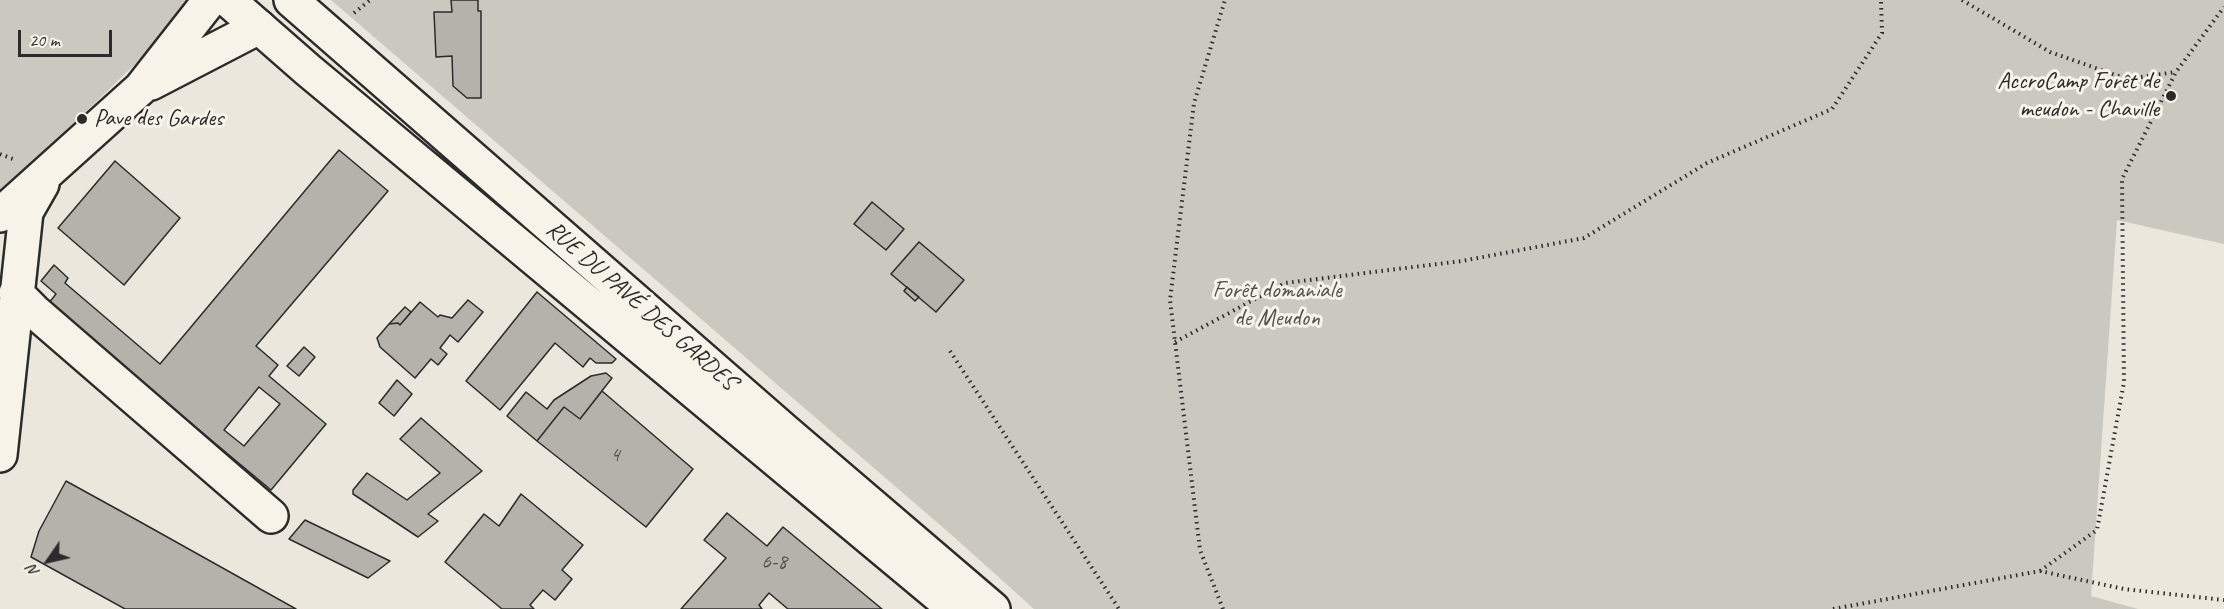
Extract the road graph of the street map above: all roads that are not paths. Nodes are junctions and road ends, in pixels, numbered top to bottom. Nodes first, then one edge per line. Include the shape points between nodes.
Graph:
1 (210, 0) edge
2 (228, 0) edge
3 (284, 0) edge
4 (291, 0) edge
5 (259, 27) junction
6 (141, 88) junction
7 (49, 172) junction
8 (0, 215) edge
9 (16, 293) junction
10 (0, 455) edge
11 (271, 516) dead end
12 (955, 609) edge
13 (993, 609) edge

1 - 6 main road
2 - 5 main road, RUE DU PAVÉ DES GARDES
3 - 5 main road
4 - 13 main road, RUE DU PAVÉ DES GARDES
5 - 6 main road
5 - 12 main road, RUE DU PAVÉ DES GARDES
6 - 7 main road
7 - 8 main road
7 - 9 main road via 26,212
9 - 10 main road
9 - 11 main road

